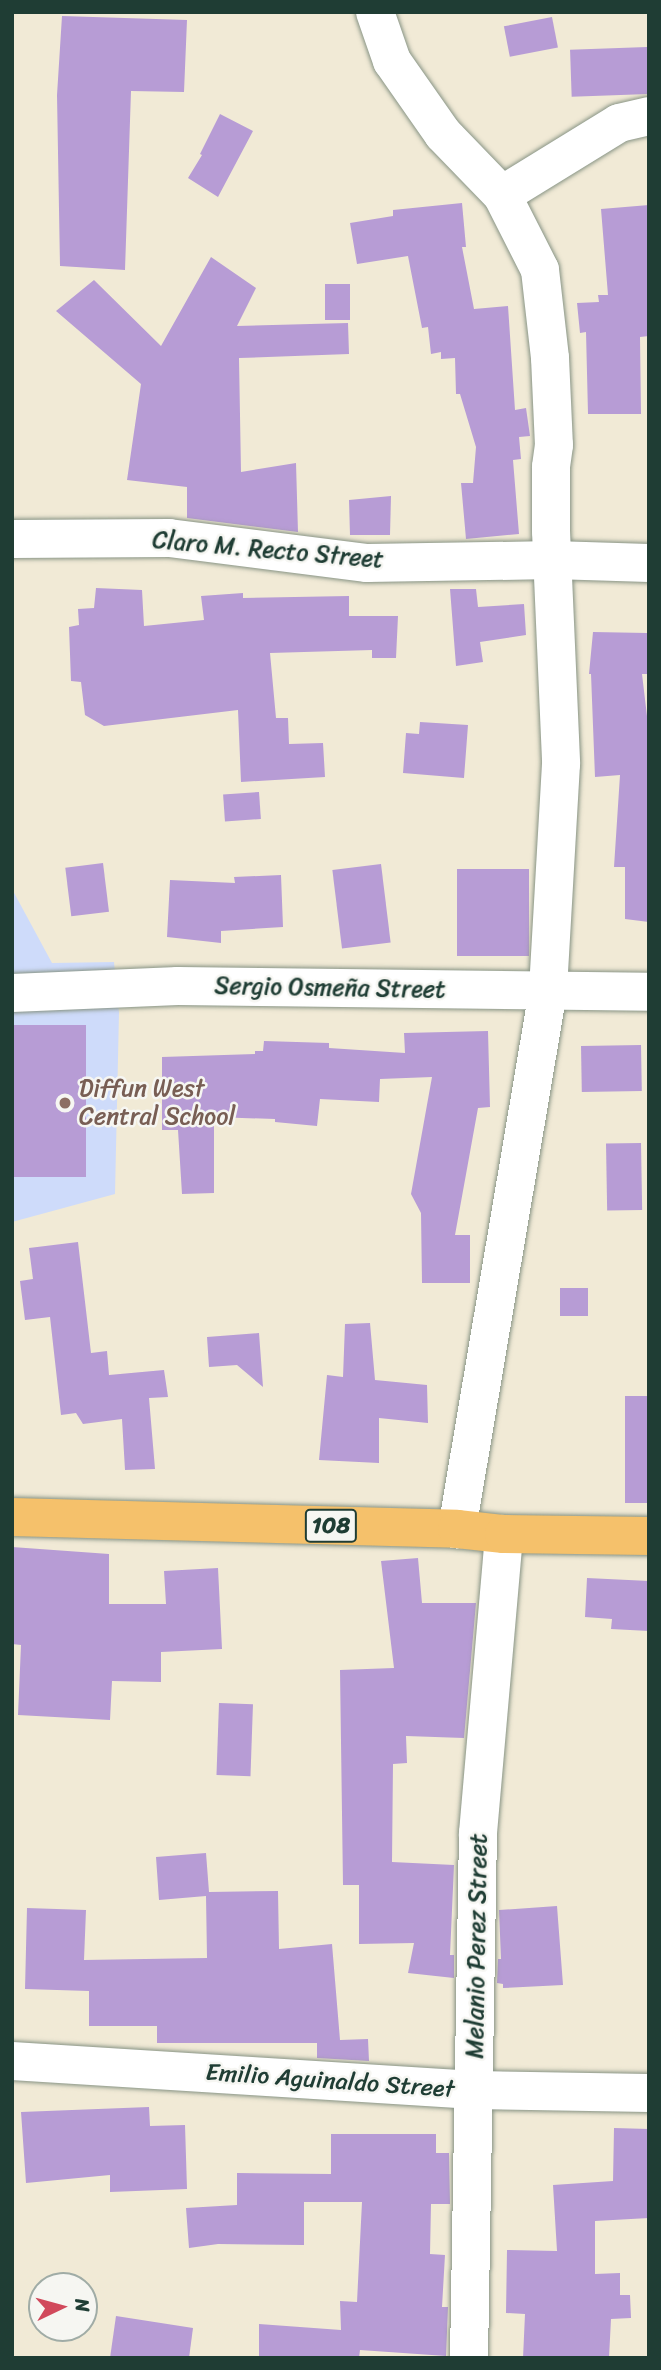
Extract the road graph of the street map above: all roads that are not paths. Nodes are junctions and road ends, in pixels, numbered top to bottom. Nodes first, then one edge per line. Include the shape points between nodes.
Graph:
1 (375, 12) edge
2 (649, 116) edge
3 (502, 195) junction
4 (12, 539) edge
5 (554, 560) junction
6 (649, 563) edge
7 (548, 991) junction
8 (649, 992) edge
9 (19, 993) edge
10 (12, 1517) edge
11 (457, 1530) junction
12 (504, 1534) junction
13 (649, 1536) edge
14 (12, 2061) edge
15 (474, 2090) junction
16 (649, 2093) edge
17 (469, 2358) edge

1 - 3 street via 392,61 443,134
2 - 3 street via 619,124
3 - 5 street via 540,270 550,358
4 - 5 street, Claro M. Recto Street via 169,538 368,563
5 - 6 street, Claro M. Recto Street
5 - 7 street via 561,764
7 - 8 street, Sergio Osmeña Street
7 - 9 street, Sergio Osmeña Street via 178,986
7 - 11 street
10 - 11 main road, 108
11 - 12 main road, 108
12 - 13 main road, 108
12 - 15 street, Melanio Perez Street via 478,1833
14 - 15 street, Emilio Aguinaldo Street
15 - 16 street, Emilio Aguinaldo Street
15 - 17 street, Melanio Perez Street

